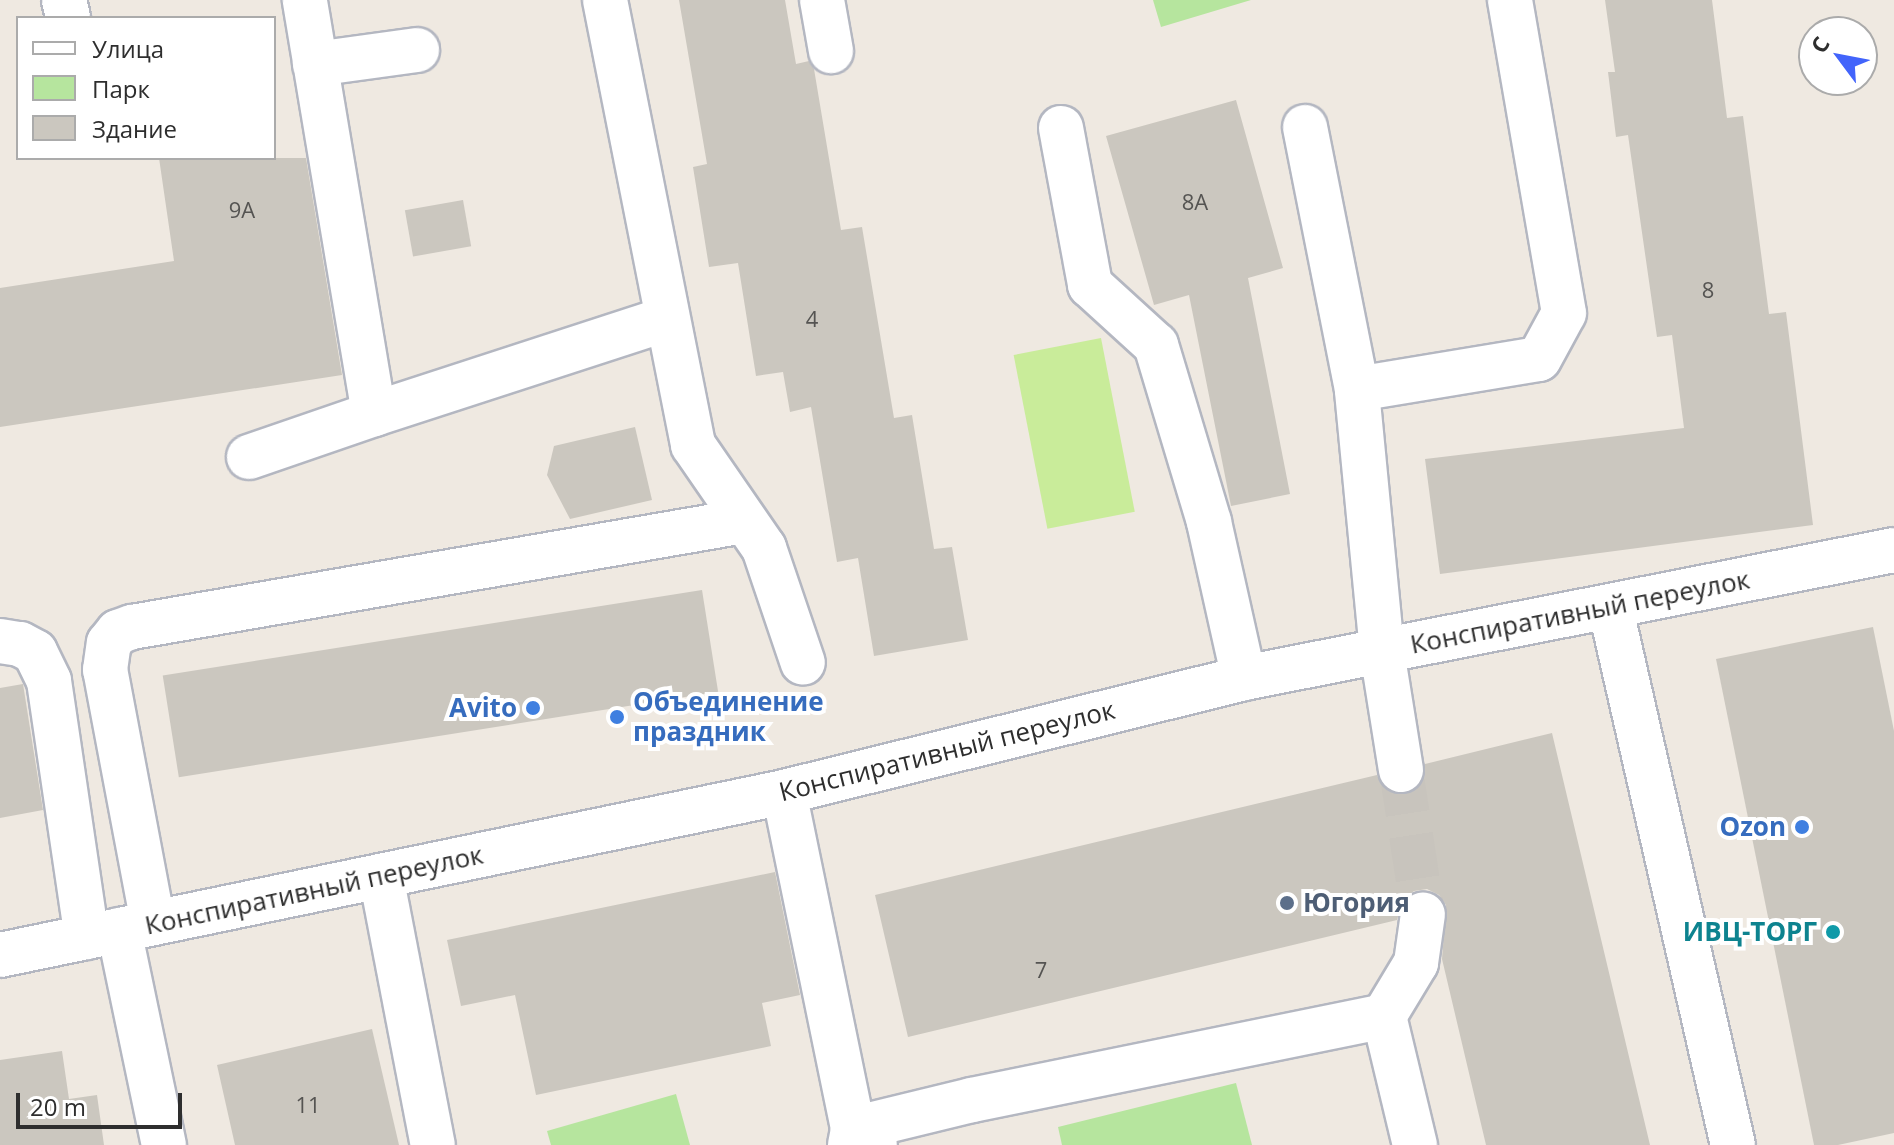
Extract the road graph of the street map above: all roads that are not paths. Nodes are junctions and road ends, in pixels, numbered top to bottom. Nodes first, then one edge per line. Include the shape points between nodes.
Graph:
1 (305, 0) edge
2 (605, 0) edge
3 (822, 0) edge
4 (1510, 0) edge
5 (417, 50) dead end
6 (831, 51) dead end
7 (315, 64) junction
8 (1305, 127) dead end
9 (1061, 128) dead end
10 (667, 319) junction
11 (1357, 389) junction
12 (374, 414) junction
13 (249, 457) dead end
14 (744, 521) junction
15 (1894, 550) edge
16 (1610, 606) junction
17 (0, 641) edge
18 (1382, 651) junction
19 (803, 663) dead end
20 (1244, 678) junction
21 (1401, 770) tunnel mouth
22 (784, 792) junction
23 (381, 876) junction
24 (1423, 914) tunnel mouth
25 (120, 930) junction
26 (0, 955) edge
27 (1384, 1016) junction
28 (859, 1140) edge
29 (164, 1145) edge
30 (433, 1145) edge
31 (1415, 1145) edge
32 (1733, 1145) edge

1 - 7 street
2 - 10 street
3 - 6 street
4 - 11 street via 1564,313 1539,359
5 - 7 street
7 - 12 street
8 - 11 street
9 - 20 street via 1090,285 1156,345 1209,522
10 - 12 street
10 - 14 street via 693,445
11 - 18 street
12 - 13 street
14 - 19 street via 764,548
14 - 25 street via 118,632 109,643 105,670
15 - 16 street, Конспиративный переулок
16 - 18 street, Конспиративный переулок
16 - 32 street
17 - 25 street via 35,652 49,681
18 - 20 street, Конспиративный переулок
18 - 21 street
20 - 22 street, Конспиративный переулок
22 - 23 street, Конспиративный переулок
22 - 28 street
23 - 25 street, Конспиративный переулок
23 - 30 street
24 - 27 street via 1416,963
25 - 26 street, Конспиративный переулок
25 - 29 street
27 - 28 street via 972,1100
27 - 31 street

